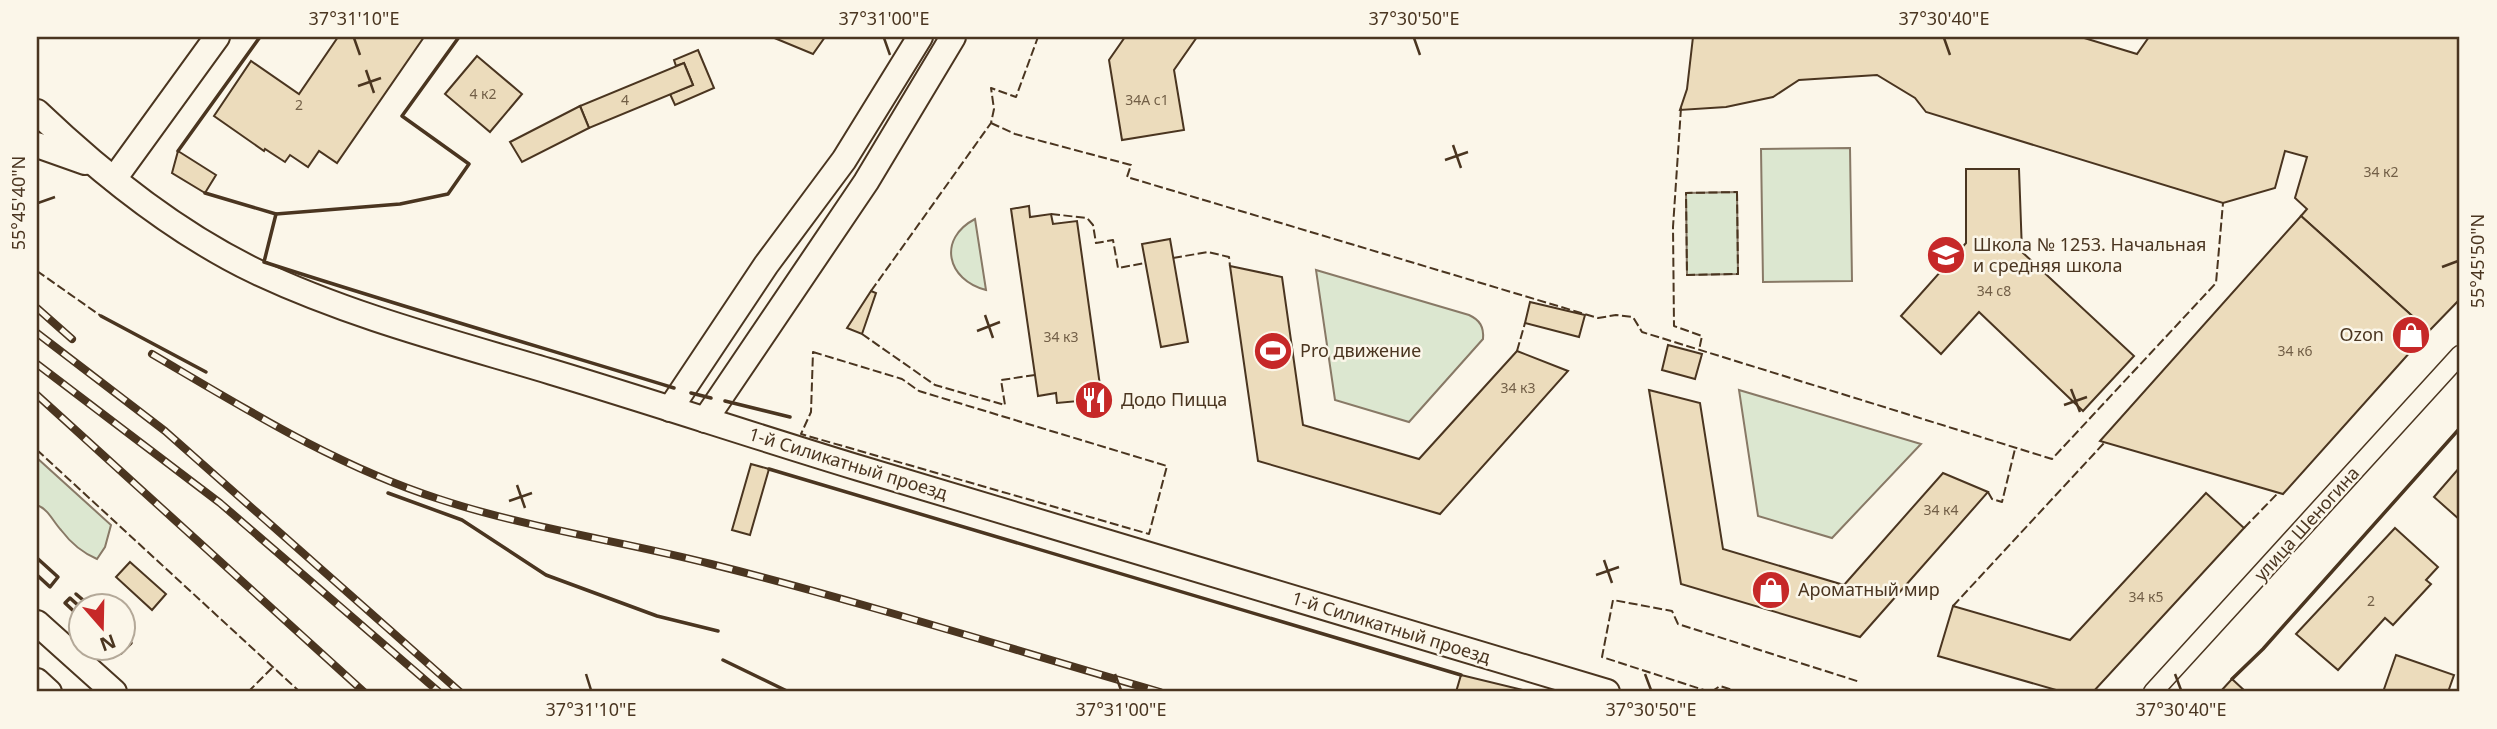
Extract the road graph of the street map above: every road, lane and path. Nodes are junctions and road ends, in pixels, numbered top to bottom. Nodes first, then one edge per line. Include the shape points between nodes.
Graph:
1 (217, 37) edge
2 (920, 37) edge
3 (953, 37) edge
4 (37, 111) edge
5 (37, 145) edge
6 (105, 173) junction
7 (2460, 355) edge
8 (670, 409) junction
9 (705, 420) junction
10 (37, 612) edge
11 (37, 623) edge
12 (85, 666) junction
13 (37, 681) edge
14 (49, 692) edge
15 (114, 692) edge
16 (1607, 692) edge
17 (2153, 692) edge

1 - 6 street
2 - 8 street via 844,160 766,265
3 - 9 street via 866,182
4 - 6 street
5 - 6 street
6 - 8 street, 1-й Силикатный проезд via 215,249 291,286 414,331
7 - 17 street, улица Шеногина
8 - 9 street, 1-й Силикатный проезд
9 - 16 street, 1-й Силикатный проезд
10 - 12 street
11 - 12 street
12 - 15 street
13 - 14 street

